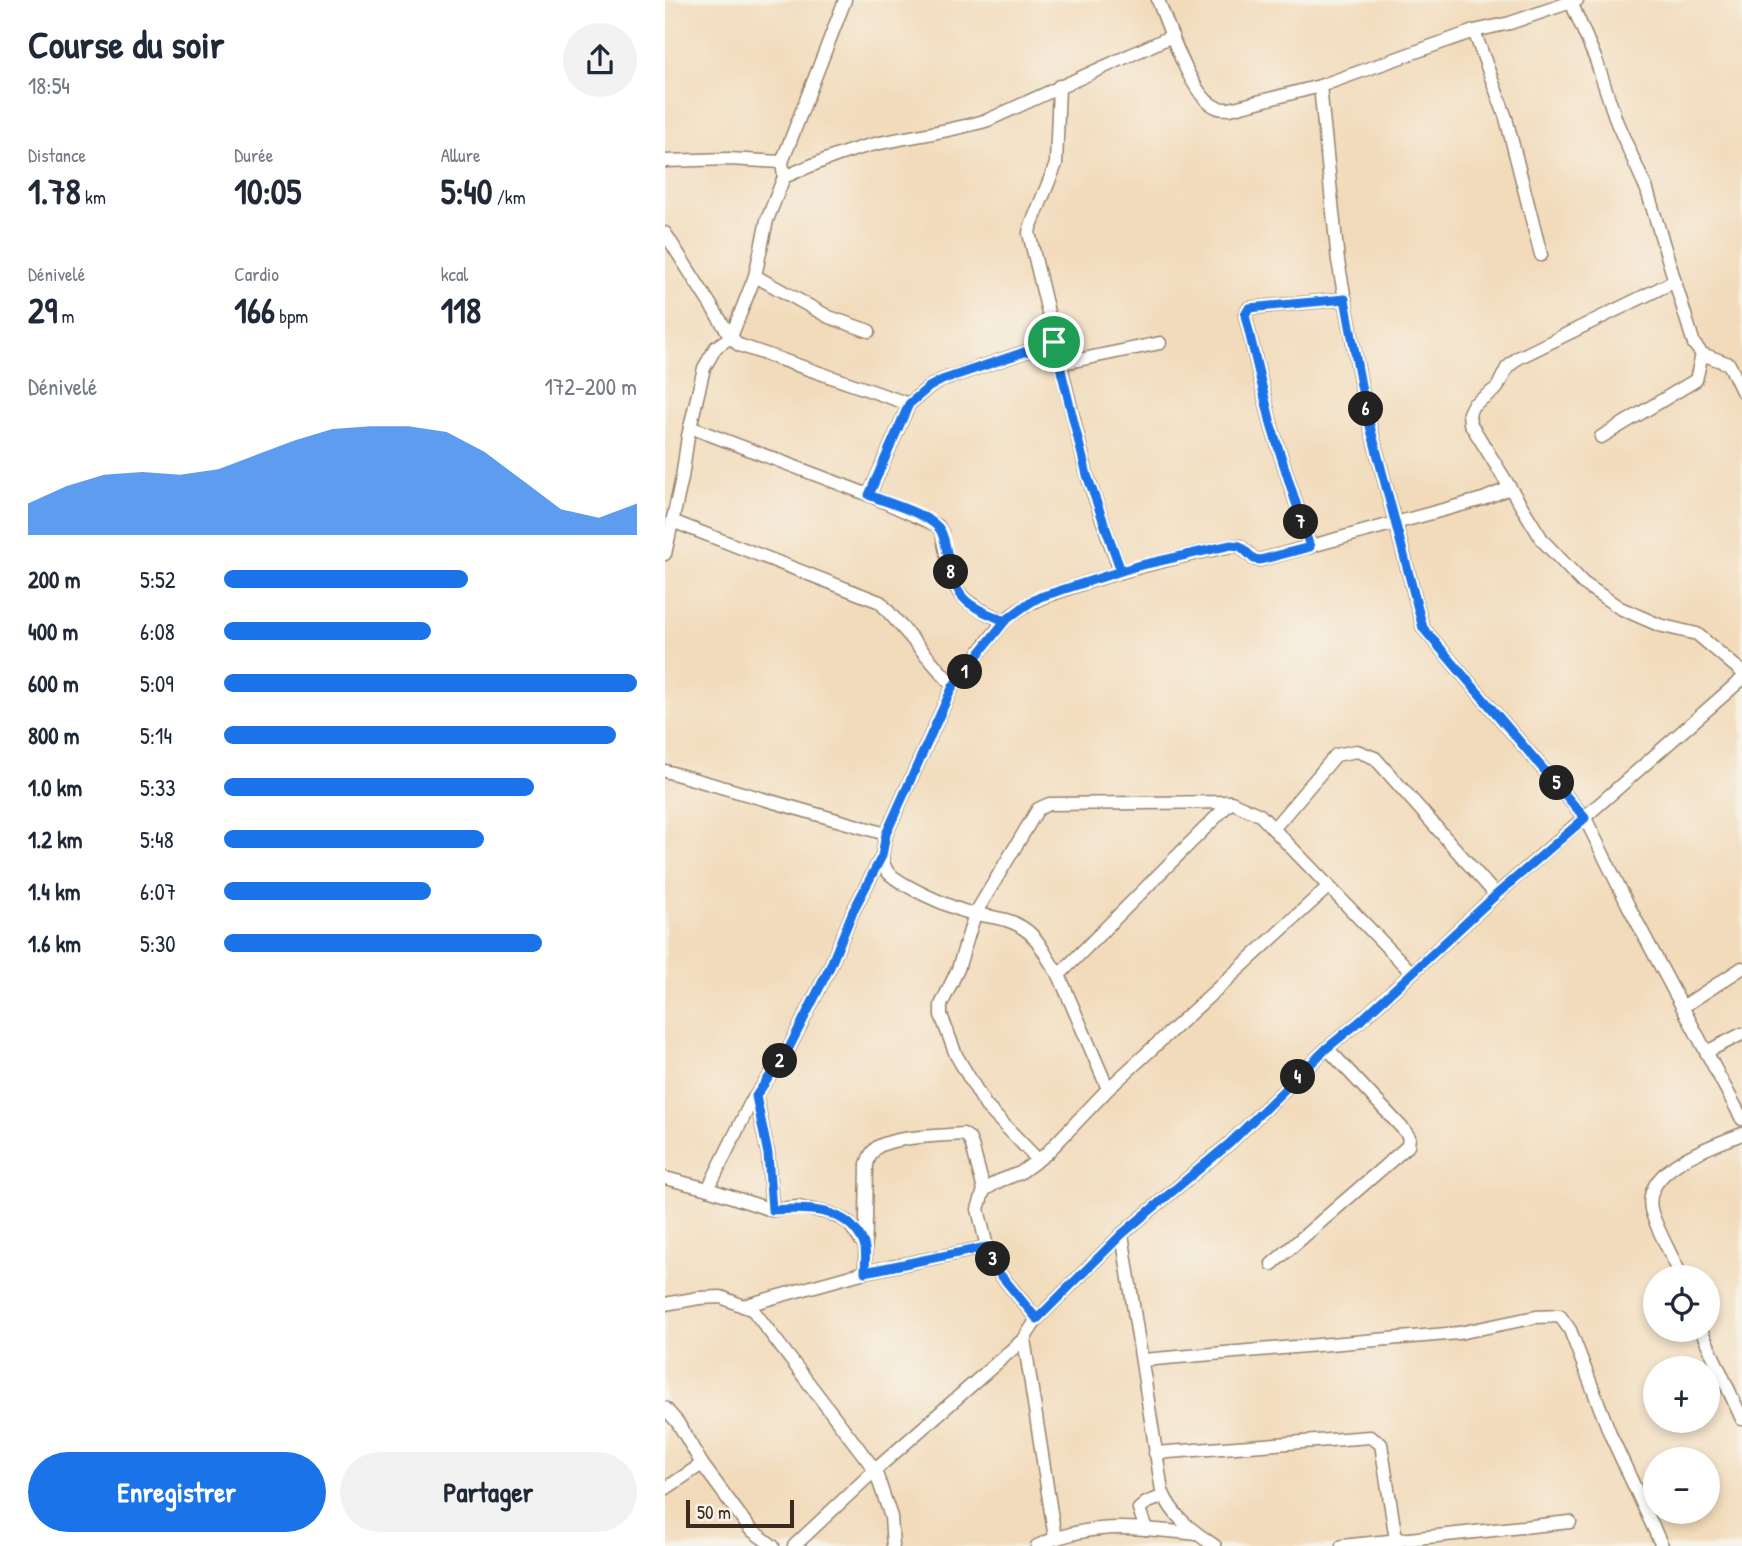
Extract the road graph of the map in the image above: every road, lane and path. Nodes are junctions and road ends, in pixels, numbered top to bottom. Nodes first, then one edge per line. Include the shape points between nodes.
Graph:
1 (845, 0) edge
2 (1158, 0) edge
3 (1574, 1) edge
4 (1473, 32) junction
5 (1172, 36) junction
6 (1059, 86) junction
7 (1319, 86) junction
8 (665, 161) edge
9 (782, 162) junction
10 (784, 177) junction
11 (665, 233) edge
12 (1541, 255) dead end
13 (755, 275) junction
14 (1673, 282) junction
15 (1345, 299) junction
16 (870, 331) dead end
17 (731, 337) junction
18 (1054, 342) junction
19 (1160, 343) dead end
20 (1702, 354) junction
21 (1059, 364) junction
22 (1742, 391) edge
23 (909, 404) junction
24 (690, 427) junction
25 (1601, 437) dead end
26 (1510, 488) junction
27 (869, 495) junction
28 (672, 522) junction
29 (1396, 522) junction
30 (667, 537) edge
31 (1310, 547) junction
32 (665, 554) edge
33 (1121, 571) junction
34 (1005, 621) junction
35 (1742, 672) edge
36 (1742, 679) edge
37 (953, 686) junction
38 (665, 771) edge
39 (1231, 802) junction
40 (1585, 818) junction
41 (1273, 829) junction
42 (886, 834) junction
43 (882, 856) junction
44 (1328, 887) junction
45 (1496, 895) junction
46 (975, 914) junction
47 (1742, 968) edge
48 (1411, 972) junction
49 (1059, 975) junction
50 (1684, 1006) junction
51 (1742, 1034) edge
52 (1327, 1048) junction
53 (1706, 1052) junction
54 (1108, 1089) junction
55 (756, 1096) junction
56 (1742, 1119) edge
57 (1742, 1133) edge
58 (1038, 1160) junction
59 (665, 1178) edge
60 (708, 1189) junction
61 (984, 1190) junction
62 (772, 1210) junction
63 (1122, 1234) junction
64 (865, 1246) junction
65 (987, 1247) junction
66 (1272, 1264) dead end
67 (1676, 1265) edge
68 (865, 1272) junction
69 (665, 1304) edge
70 (743, 1306) junction
71 (1037, 1319) junction
72 (1024, 1339) junction
73 (1707, 1342) edge
74 (1143, 1360) junction
75 (665, 1408) edge
76 (1742, 1419) edge
77 (1156, 1453) junction
78 (702, 1464) junction
79 (875, 1470) junction
80 (665, 1489) edge
81 (1164, 1496) junction
82 (1570, 1522) dead end
83 (1146, 1529) junction
84 (1197, 1534) junction
85 (1055, 1538) junction
86 (1397, 1544) edge
87 (773, 1546) edge
88 (794, 1546) edge
89 (893, 1546) edge
90 (1037, 1546) edge
91 (1215, 1546) edge
92 (1342, 1546) edge
93 (1662, 1546) edge

1 - 9 street
2 - 5 street
3 - 4 street
3 - 14 street via 1647,190
4 - 7 street
4 - 12 street via 1506,118
5 - 6 street
5 - 7 street via 1203,99 1215,108 1230,109
6 - 10 street via 988,120 832,156
6 - 18 street via 1056,164 1030,228
7 - 15 street
8 - 9 street
9 - 10 street
10 - 13 street via 767,220
11 - 17 street
13 - 16 street via 829,317
13 - 17 street
14 - 20 street via 1694,344
14 - 26 street via 1518,358 1497,388 1472,405 1470,423
15 - 29 street via 1365,407
15 - 31 street via 1249,308 1245,315 1272,428
17 - 23 street via 745,348
17 - 24 street via 716,347 704,368
18 - 21 street
18 - 23 street via 942,380
19 - 21 street
20 - 22 street via 1727,363
20 - 25 street via 1696,380
21 - 33 street via 1087,475
23 - 27 street
24 - 27 street
24 - 28 street
26 - 29 street
26 - 35 street via 1543,541 1583,583 1620,608 1659,625 1697,634
27 - 34 street via 938,526 958,593 976,609
28 - 30 street
28 - 37 street via 880,602
29 - 31 street
29 - 40 street via 1423,628
30 - 32 street
31 - 33 street via 1260,560 1231,545
33 - 34 street via 1040,597
34 - 37 street
36 - 40 street
37 - 42 street
38 - 42 street
39 - 41 street via 1260,815
39 - 46 street via 1049,804 1038,808
39 - 49 street
40 - 45 street
40 - 50 street
41 - 44 street
41 - 45 street via 1336,755 1357,751 1375,758
42 - 43 street
43 - 46 street via 886,870 896,879
43 - 55 street via 789,1048
44 - 48 street
44 - 54 street
45 - 48 street
46 - 49 street via 1022,927 1037,939
46 - 58 street via 941,1015 956,1055 986,1107
47 - 50 street
48 - 52 street
49 - 54 street
50 - 53 street
51 - 53 street
52 - 63 street via 1230,1143
52 - 66 street via 1404,1130 1408,1146
53 - 56 street
54 - 58 street
55 - 60 street
55 - 62 street via 768,1154
57 - 67 street via 1678,1162 1653,1189 1651,1211
58 - 61 street
59 - 60 street
60 - 62 street
61 - 64 street via 969,1138 963,1134 877,1146 867,1164
61 - 65 street via 978,1209
62 - 64 street via 829,1213 848,1222
63 - 71 street
63 - 74 street
64 - 68 street
65 - 68 street
65 - 71 street via 999,1273
68 - 70 street
69 - 70 street via 720,1297
70 - 79 street via 753,1310
71 - 72 street
72 - 79 street
72 - 85 street
73 - 76 street
74 - 77 street
74 - 93 street via 1459,1334 1560,1316
75 - 78 street
77 - 81 street
77 - 86 street via 1370,1437 1381,1444
78 - 80 street
78 - 87 street via 750,1529
79 - 88 street
79 - 89 street via 891,1517
81 - 83 street via 1139,1509
81 - 84 street via 1177,1517
82 - 86 street
83 - 84 street
83 - 85 street via 1085,1530
84 - 91 street
85 - 90 street
86 - 92 street

